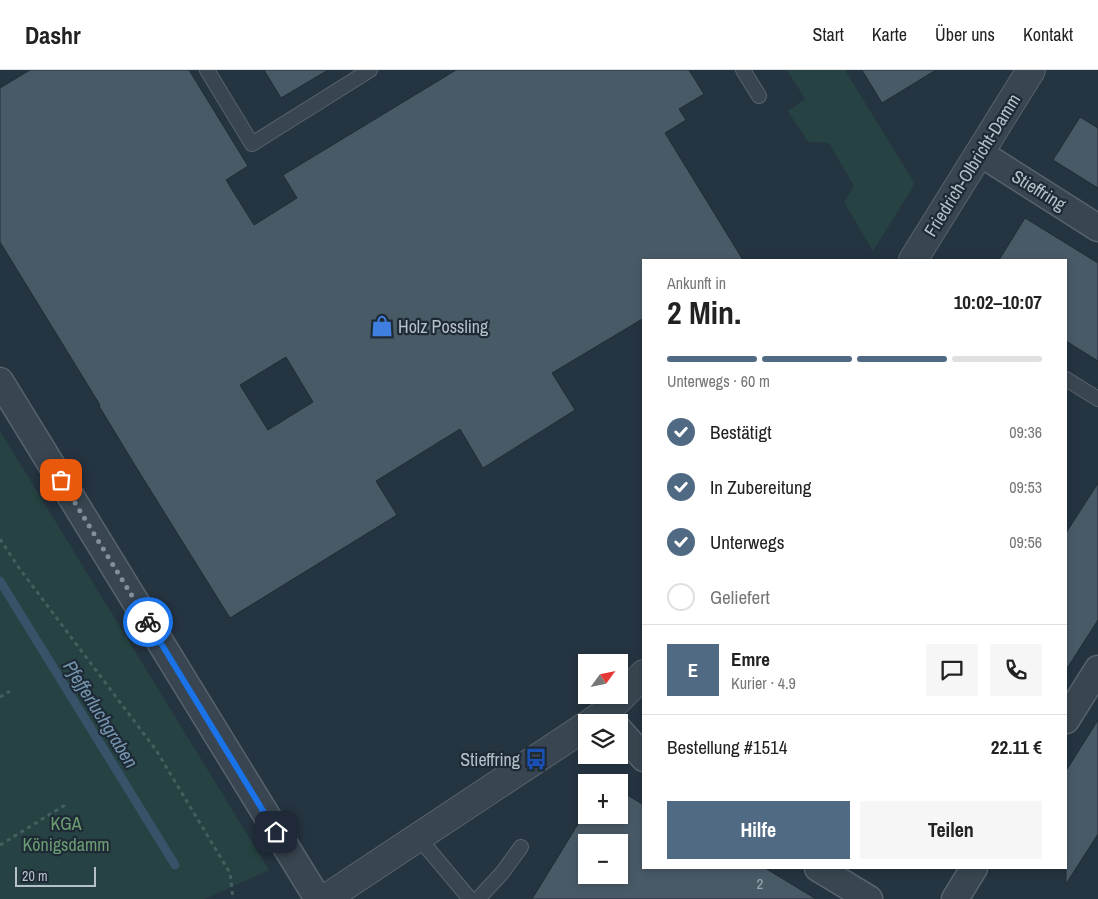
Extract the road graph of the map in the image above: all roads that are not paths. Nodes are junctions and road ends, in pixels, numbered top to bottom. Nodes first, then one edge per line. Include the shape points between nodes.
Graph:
1 (207, 70) edge
2 (370, 70) edge
3 (743, 70) edge
4 (1031, 70) edge
5 (760, 96) dead end
6 (980, 152) junction
7 (1098, 228) edge
8 (914, 259) edge
9 (1067, 380) edge
10 (0, 381) edge
11 (1098, 399) edge
12 (1098, 669) edge
13 (642, 676) edge
14 (610, 714) edge
15 (1067, 718) edge
16 (578, 738) edge
17 (628, 745) edge
18 (642, 756) edge
19 (418, 837) junction
20 (521, 847) dead end
21 (820, 869) edge
22 (973, 869) edge
23 (318, 899) edge
24 (325, 899) edge
25 (470, 899) edge
26 (478, 899) edge
27 (869, 899) edge
28 (955, 899) edge

1 - 2 lane via 252,144
3 - 5 lane
4 - 6 street, Friedrich-Olbricht-Damm
6 - 7 street, Stieffring
6 - 8 street, Friedrich-Olbricht-Damm
9 - 11 lane
10 - 23 street
12 - 15 street
13 - 14 street
16 - 19 street
17 - 18 street
19 - 24 street
19 - 25 lane
20 - 26 lane
21 - 27 street
22 - 28 street

